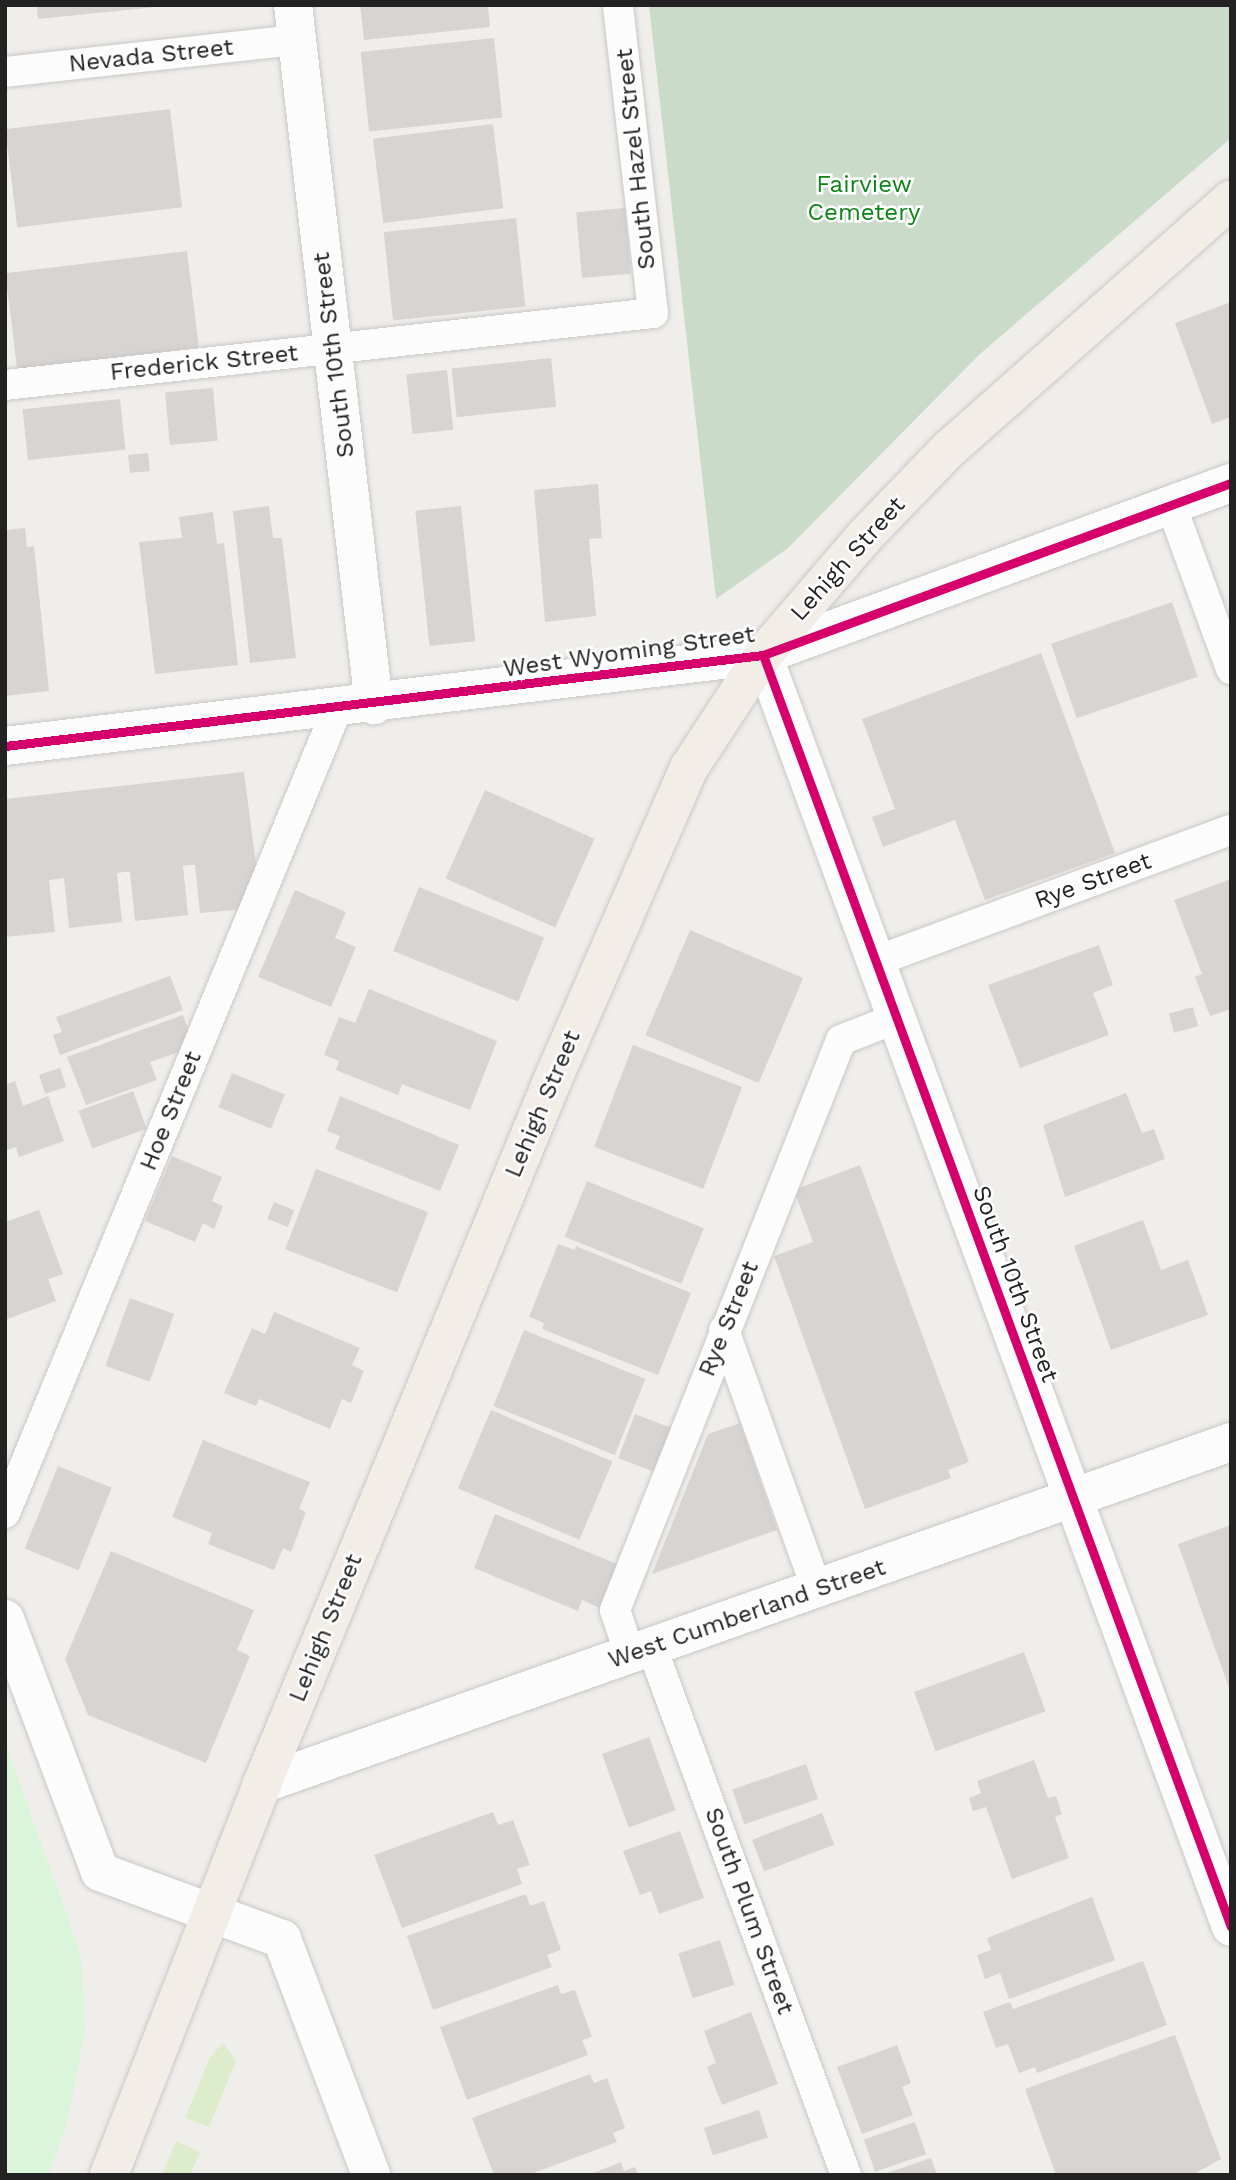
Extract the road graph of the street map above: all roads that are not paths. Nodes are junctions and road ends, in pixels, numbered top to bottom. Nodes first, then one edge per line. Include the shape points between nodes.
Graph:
1 (618, 5) edge
2 (295, 23) edge
3 (5, 72) edge
4 (1231, 200) edge
5 (653, 313) joint
6 (333, 349) junction
7 (5, 384) edge
8 (1231, 482) edge
9 (1171, 505) junction
10 (763, 655) junction
11 (1231, 669) edge
12 (356, 707) junction
13 (5, 746) edge
14 (1231, 830) edge
15 (876, 961) junction
16 (897, 1018) junction
17 (724, 1330) junction
18 (1231, 1442) edge
19 (1074, 1501) junction
20 (5, 1513) edge
21 (817, 1590) junction
22 (5, 1619) edge
23 (641, 1651) junction
24 (262, 1784) junction
25 (209, 1913) junction
26 (1231, 1927) edge
27 (110, 2175) edge
28 (370, 2175) edge
29 (846, 2175) edge

1 - 5 lane, South Hazel Street
2 - 3 lane, Nevada Street
2 - 6 street, South 10th Street
4 - 10 main road, Lehigh Street via 948,450 864,537
5 - 6 lane, Frederick Street
6 - 7 lane, Frederick Street
6 - 12 street, South 10th Street
8 - 9 street, West Wyoming Street
9 - 10 street, West Wyoming Street
9 - 11 lane
10 - 12 street, West Wyoming Street
10 - 15 street, South 10th Street
10 - 24 main road, Lehigh Street via 681,787 553,1079
12 - 13 street, West Wyoming Street
12 - 20 lane, Hoe Street
14 - 15 lane, Rye Street
15 - 16 street, South 10th Street
16 - 17 lane, Rye Street via 841,1040
16 - 19 street, South 10th Street
17 - 21 lane
17 - 23 lane, Rye Street via 615,1610
18 - 19 street, West Cumberland Street
19 - 21 street, West Cumberland Street
19 - 26 street, South 10th Street
21 - 23 street, West Cumberland Street
22 - 25 street via 100,1872
23 - 24 street, West Cumberland Street
23 - 29 lane, South Plum Street
24 - 25 main road, Lehigh Street
25 - 27 main road, Lehigh Street
25 - 28 street via 282,1939

